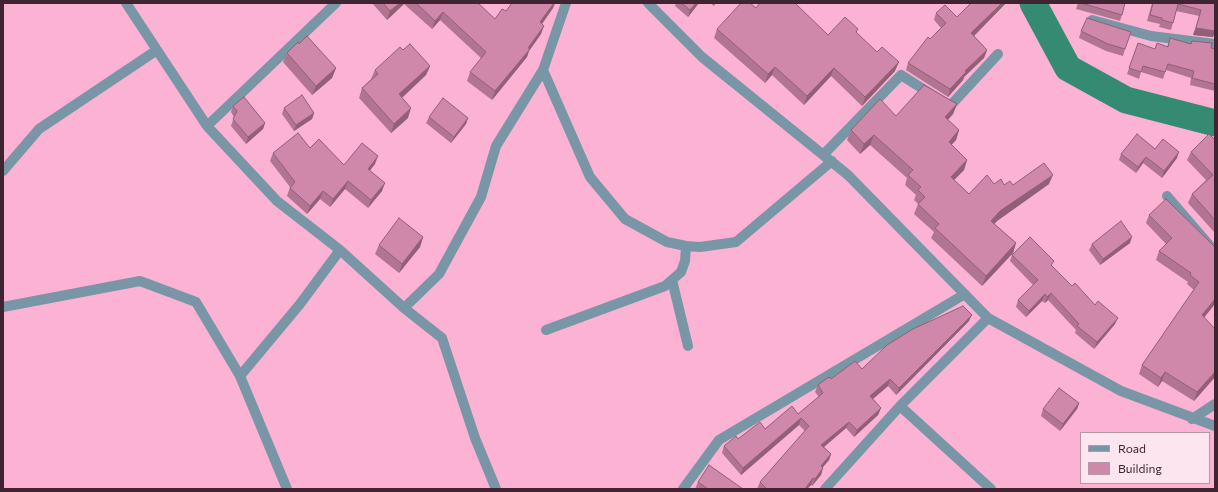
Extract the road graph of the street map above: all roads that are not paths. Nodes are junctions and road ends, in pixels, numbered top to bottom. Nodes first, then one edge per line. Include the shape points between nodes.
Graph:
1 (126, 3) edge
2 (336, 3) edge
3 (566, 3) edge
4 (648, 3) edge
5 (1089, 20) edge
6 (1215, 44) edge
7 (157, 50) junction
8 (998, 54) dead end
9 (543, 70) junction
10 (207, 126) junction
11 (824, 155) junction
12 (832, 162) junction
13 (3, 170) edge
14 (1166, 196) dead end
15 (686, 246) junction
16 (340, 250) junction
17 (1215, 252) edge
18 (672, 280) junction
19 (965, 294) junction
20 (3, 307) edge
21 (404, 308) junction
22 (988, 318) junction
23 (546, 330) dead end
24 (688, 346) dead end
25 (240, 376) junction
26 (1215, 404) edge
27 (900, 406) junction
28 (1192, 419) junction
29 (1215, 426) edge
30 (287, 489) edge
31 (496, 489) edge
32 (683, 489) edge
33 (825, 489) edge
34 (991, 489) edge

1 - 7 street
2 - 10 street
3 - 9 street
4 - 11 street via 702,56
5 - 6 street via 1151,36
7 - 10 street
7 - 13 street via 39,129
8 - 11 street via 950,106 900,75
9 - 15 street via 590,177 625,219 667,242
9 - 21 street via 496,146 481,197 438,274
10 - 16 street via 277,201
11 - 12 street
12 - 15 street via 736,242 700,247
12 - 19 street via 848,175
14 - 17 street
15 - 18 street via 681,272
16 - 21 street
16 - 25 street via 300,304
18 - 23 street via 665,286
18 - 24 street
19 - 22 street
19 - 32 street via 719,440
20 - 25 street via 140,281 196,302
21 - 31 street via 442,338 474,438
22 - 27 street
22 - 28 street via 1121,391
25 - 30 street
26 - 28 street
27 - 33 street
27 - 34 street
28 - 29 street

